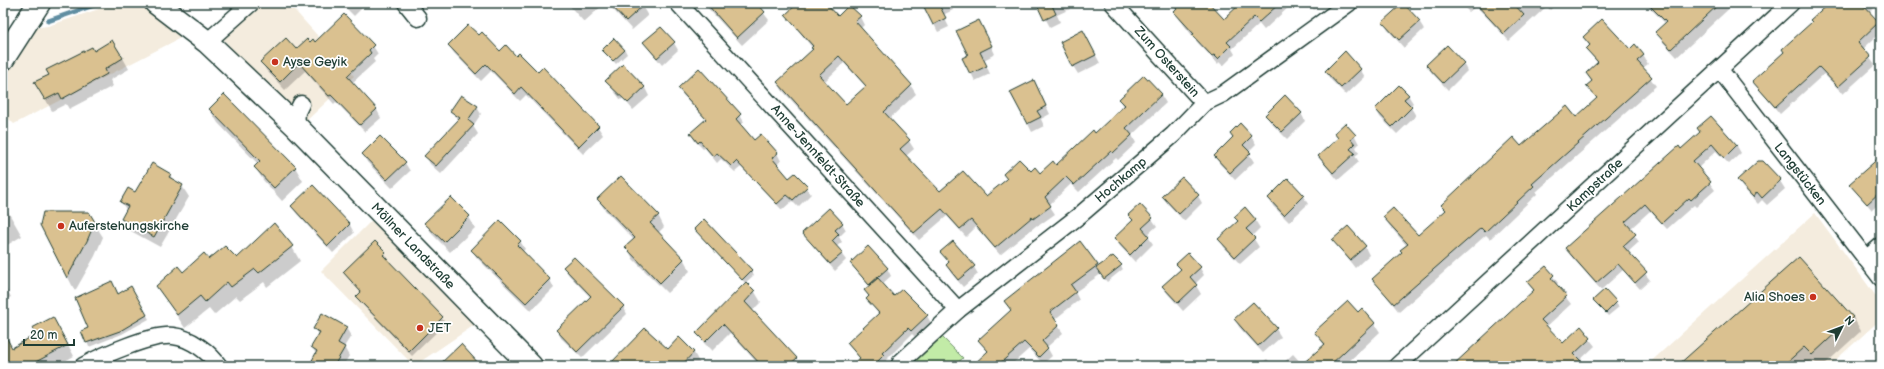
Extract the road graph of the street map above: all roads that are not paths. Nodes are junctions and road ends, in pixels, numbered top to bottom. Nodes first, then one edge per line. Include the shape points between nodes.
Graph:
1 (39, 3) edge
2 (156, 3) edge
3 (406, 3) edge
4 (678, 3) edge
5 (1114, 3) edge
6 (1349, 3) edge
7 (1791, 3) edge
8 (253, 6) edge
9 (418, 18) dead end
10 (207, 42) junction
11 (3, 59) edge
12 (1720, 70) junction
13 (1204, 103) junction
14 (301, 104) dead end
15 (296, 126) junction
16 (1881, 246) edge
17 (1866, 259) junction
18 (1881, 278) edge
19 (958, 310) junction
20 (82, 366) edge
21 (219, 366) edge
22 (531, 366) edge
23 (899, 366) edge
24 (1397, 366) edge

1 - 11 main road
2 - 10 main road, Möllner Landstraße
3 - 9 street
4 - 19 street, Anne-Jennfeldt-Straße
5 - 13 street, Zum Osterstein
6 - 13 street, Hochkamp via 1229,90
7 - 12 street, Kampstraße
8 - 10 street
10 - 15 main road, Möllner Landstraße
12 - 17 street, Langstücken
12 - 24 street, Kampstraße
13 - 19 street, Hochkamp via 1173,135 1098,199
14 - 15 street via 297,112
15 - 22 main road, Möllner Landstraße
16 - 17 street
17 - 18 street, Langstücken
19 - 23 street, Hochkamp
20 - 21 street via 151,339 174,336 193,343 212,356

